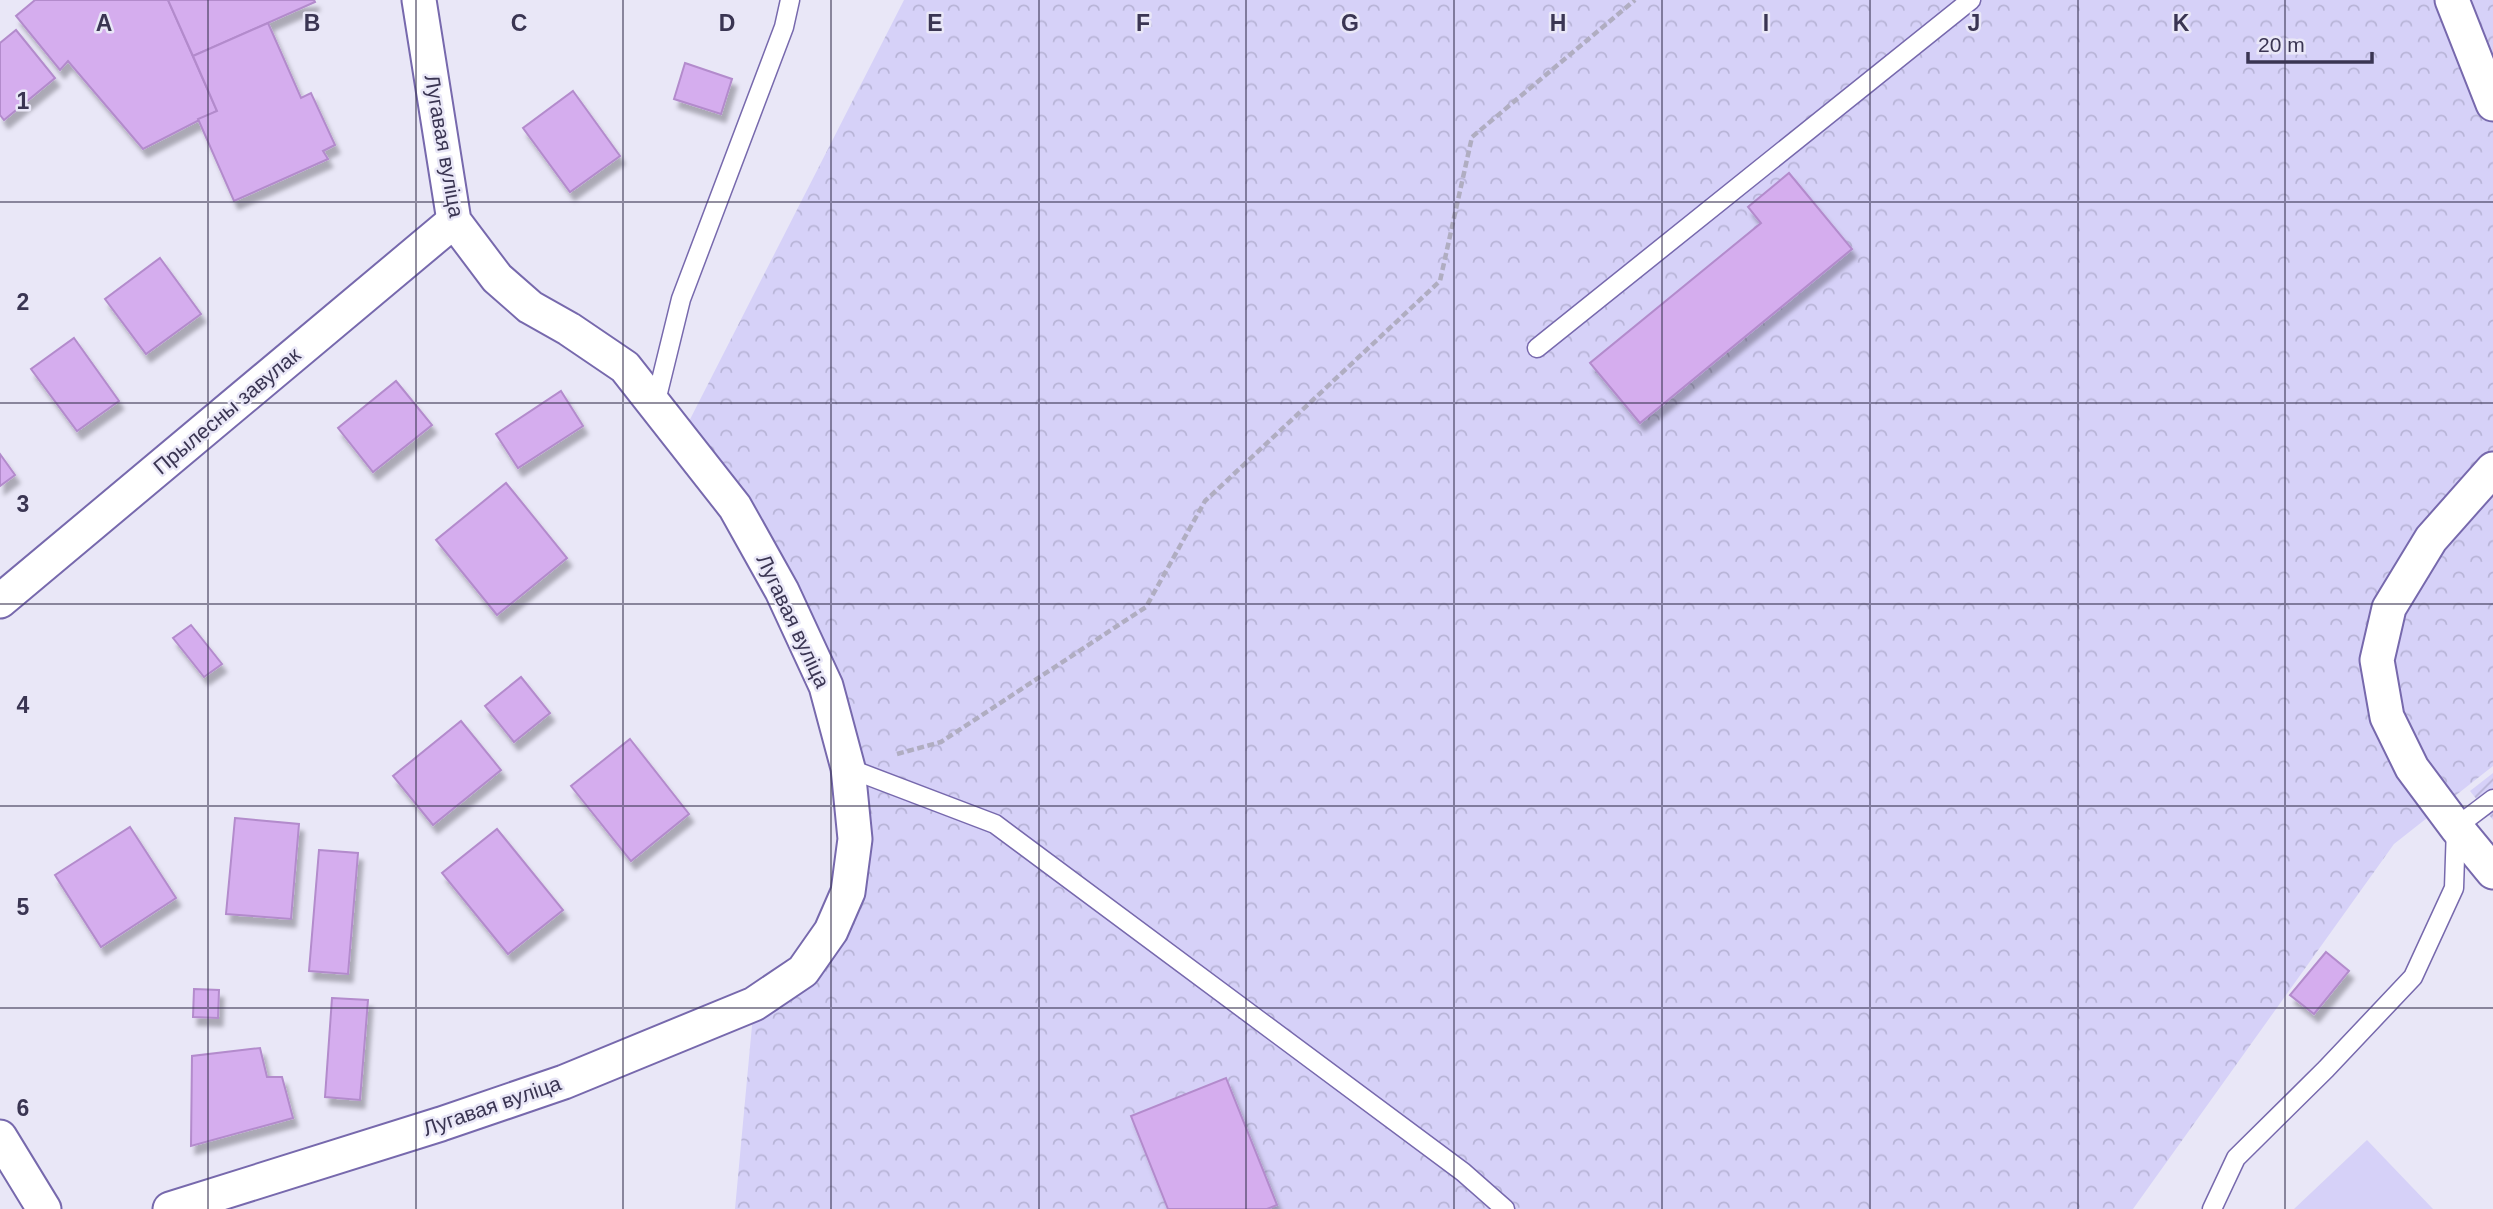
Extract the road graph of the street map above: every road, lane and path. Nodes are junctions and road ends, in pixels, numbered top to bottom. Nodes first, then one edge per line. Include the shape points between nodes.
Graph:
1 (419, 0) edge
2 (790, 0) edge
3 (1635, 0) edge
4 (1971, 0) edge
5 (2452, 0) edge
6 (2493, 104) edge
7 (454, 221) junction
8 (1537, 348) dead end
9 (655, 405) junction
10 (2493, 469) edge
11 (0, 601) edge
12 (848, 768) junction
13 (2493, 799) edge
14 (2456, 827) junction
15 (2493, 872) edge
16 (0, 1137) edge
17 (44, 1209) edge
18 (170, 1209) edge
19 (1505, 1209) edge
20 (2212, 1209) edge

1 - 7 street, Лугавая вуліца
2 - 9 lane via 785,27 681,299
3 - 12 path via 1472,137 1440,281 1205,501 1146,607 941,742
4 - 8 lane
5 - 6 street
7 - 9 street, Лугавая вуліца via 497,278 530,307 625,367
7 - 11 street, Прылесны завулак
9 - 12 street, Лугавая вуліца via 736,507 782,591 826,686
10 - 14 street via 2431,539 2389,608 2377,660 2387,717 2412,768
12 - 18 street, Лугавая вуліца via 855,839 848,892 831,931 803,971 754,1004 564,1082
12 - 19 lane via 995,824 1463,1172
13 - 14 lane
14 - 15 street
14 - 20 lane via 2454,888 2413,977 2236,1158
16 - 17 street

